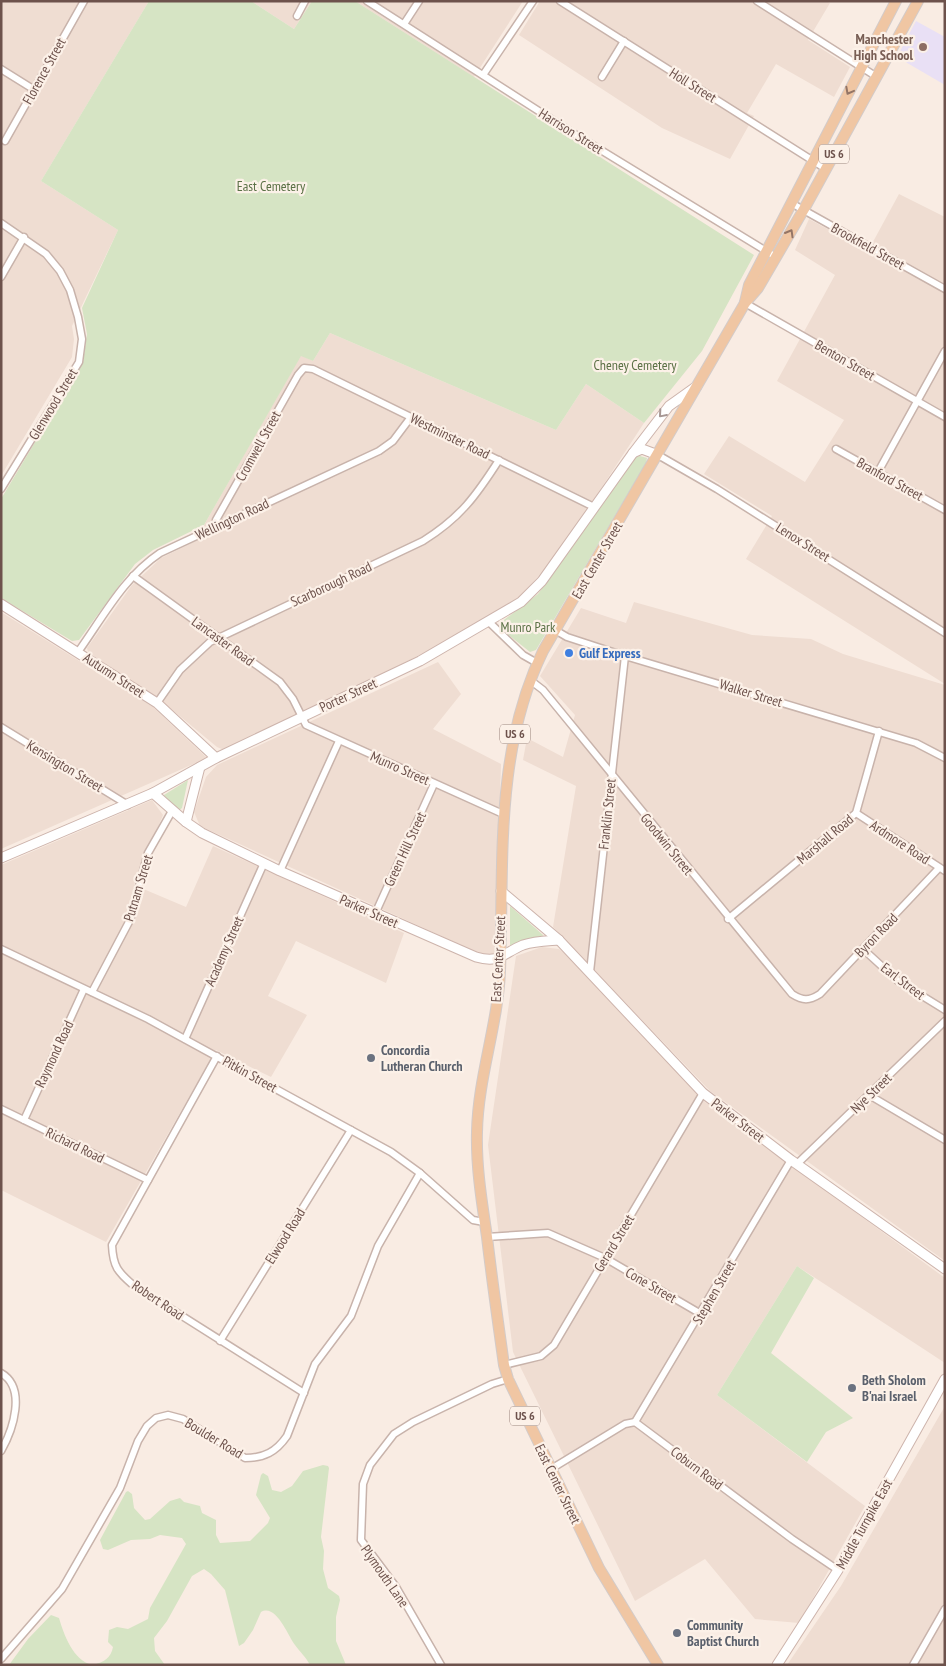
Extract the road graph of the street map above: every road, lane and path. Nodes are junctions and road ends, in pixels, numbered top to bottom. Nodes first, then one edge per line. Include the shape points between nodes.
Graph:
1 (84, 1) edge
2 (305, 1) edge
3 (367, 1) edge
4 (419, 1) edge
5 (533, 1) edge
6 (560, 1) edge
7 (757, 1) edge
8 (896, 1) edge
9 (918, 1) edge
10 (297, 16) dead end
11 (404, 24) junction
12 (624, 41) junction
13 (862, 68) junction
14 (1, 69) edge
15 (483, 75) junction
16 (602, 77) dead end
17 (877, 77) junction
18 (33, 89) junction
19 (4, 142) dead end
20 (813, 160) junction
21 (826, 169) junction
22 (792, 202) junction
23 (804, 209) junction
24 (1, 223) edge
25 (24, 237) junction
26 (771, 254) junction
27 (1, 277) edge
28 (945, 289) edge
29 (745, 303) junction
30 (945, 351) edge
31 (304, 368) joint
32 (699, 384) junction
33 (916, 401) junction
34 (411, 417) junction
35 (945, 417) edge
36 (836, 449) dead end
37 (633, 453) junction
38 (658, 455) junction
39 (498, 460) junction
40 (878, 472) junction
41 (1, 489) edge
42 (594, 507) junction
43 (945, 510) edge
44 (217, 526) junction
45 (133, 576) junction
46 (1, 604) edge
47 (489, 622) junction
48 (555, 630) junction
49 (945, 634) edge
50 (218, 637) junction
51 (78, 652) junction
52 (625, 656) junction
53 (537, 663) junction
54 (530, 680) junction
55 (157, 703) junction
56 (302, 716) junction
57 (1, 727) edge
58 (879, 731) junction
59 (339, 741) junction
60 (216, 758) junction
61 (945, 758) edge
62 (200, 767) junction
63 (611, 775) junction
64 (434, 784) junction
65 (153, 793) junction
66 (128, 805) junction
67 (172, 811) junction
68 (856, 813) junction
69 (503, 814) junction
70 (186, 822) junction
71 (1, 858) edge
72 (264, 863) junction
73 (942, 869) edge
74 (280, 871) junction
75 (501, 891) junction
76 (375, 914) junction
77 (728, 919) junction
78 (559, 940) junction
79 (1, 949) edge
80 (864, 949) junction
81 (500, 958) junction
82 (590, 972) junction
83 (84, 989) junction
84 (92, 992) junction
85 (810, 1000) joint
86 (945, 1010) edge
87 (945, 1021) edge
88 (185, 1039) junction
89 (217, 1056) junction
90 (703, 1093) junction
91 (869, 1095) junction
92 (1, 1109) edge
93 (24, 1120) junction
94 (351, 1130) junction
95 (945, 1140) edge
96 (794, 1162) junction
97 (420, 1173) junction
98 (148, 1180) junction
99 (484, 1222) junction
100 (486, 1237) junction
101 (605, 1258) junction
102 (945, 1269) edge
103 (701, 1314) junction
104 (220, 1341) junction
105 (504, 1365) junction
106 (1, 1374) edge
107 (508, 1379) junction
108 (945, 1379) edge
109 (304, 1393) junction
110 (635, 1422) junction
111 (1, 1451) edge
112 (551, 1469) junction
113 (838, 1570) junction
114 (945, 1609) edge
115 (1, 1659) edge
116 (442, 1665) edge
117 (658, 1665) edge
118 (777, 1665) edge
119 (913, 1665) edge

1 - 18 street, Florence Street
2 - 10 street
3 - 11 street, Harrison Street
4 - 11 street
5 - 15 street
6 - 12 street, Holl Street
7 - 13 street
8 - 13 main road, East Center Street / US 6
9 - 17 main road, East Center Street / US 6
11 - 15 street, Harrison Street
12 - 16 street
12 - 20 street, Holl Street
13 - 17 street
13 -> 20 main road, East Center Street / US 6
14 - 18 street
15 - 26 street, Harrison Street
17 - 21 main road, East Center Street / US 6
18 - 19 street, Florence Street
20 - 21 street, Holl Street
20 - 22 main road, East Center Street / US 6
21 - 23 main road, East Center Street / US 6
22 - 23 street, Brookfield Street
22 - 26 main road, East Center Street / US 6
26 -> 23 main road, East Center Street / US 6
23 - 28 street, Brookfield Street
24 - 25 street, Glenwood Street
25 - 27 street
25 - 41 street, Glenwood Street via 46,254 60,271 70,290 82,339 79,362
26 - 29 main road, East Center Street / US 6 via 758,288
29 - 32 main road, East Center Street / US 6
29 - 33 street, Benton Street
30 - 33 street
31 - 34 street, Westminster Road via 313,369
31 - 44 street, Cromwell Street via 216,520
32 -> 37 street, Porter Street via 669,406
32 - 38 main road, East Center Street / US 6
33 - 35 street, Benton Street
33 - 40 street
34 - 39 street, Westminster Road
34 - 44 street, Wellington Road via 393,441 379,451
36 - 40 street, Branford Street
37 - 38 street via 642,449
37 - 42 street, Porter Street
38 - 48 main road, East Center Street / US 6
38 - 49 street, Lenox Street via 717,488
39 - 42 street, Westminster Road
39 - 50 street, Scarborough Road via 471,503 430,537
40 - 43 street, Branford Street
42 - 47 street, Porter Street via 532,593
44 - 45 street, Wellington Road via 160,553
45 - 50 street, Lancaster Road
45 - 51 street, Wellington Road
46 - 51 street, Autumn Street
47 - 53 street
47 - 56 street, Porter Street via 420,661
48 - 52 street, Walker Street
48 - 53 main road, East Center Street / US 6
50 - 55 street, Scarborough Road via 180,670
50 - 56 street, Lancaster Road via 280,682
51 - 55 street, Autumn Street
52 - 58 street, Walker Street
52 - 63 street, Franklin Street
53 - 54 main road, East Center Street / US 6
54 - 63 street, Goodwin Street via 543,690
54 - 69 main road, East Center Street / US 6 via 518,719
55 - 60 street, Autumn Street
56 - 59 street, Munro Street via 306,725
56 - 60 street, Porter Street
57 - 66 street, Kensington Street
58 - 61 street, Walker Street via 916,743
58 - 68 street, Marshall Road
59 - 64 street, Munro Street
59 - 74 street
60 - 62 street, Porter Street
62 - 65 street, Porter Street
62 - 70 street
63 - 77 street, Goodwin Street
63 - 82 street, Franklin Street
64 - 69 street, Munro Street
64 - 76 street, Green Hill Street
65 - 66 street, Porter Street
65 - 67 street, Parker Street
66 - 71 street, Porter Street
67 - 70 street, Parker Street
67 - 84 street, Putnam Street via 148,853 130,920
68 - 73 street, Ardmore Road
68 - 77 street, Marshall Road
69 - 75 main road, East Center Street / US 6
70 - 72 street, Parker Street
72 - 74 street, Parker Street
72 - 88 street, Academy Street
73 - 80 street, Byron Road
74 - 76 street, Parker Street
75 - 78 street, Parker Street
75 - 81 main road, East Center Street / US 6
76 - 81 street, Parker Street via 476,957 490,961
77 - 85 street, Goodwin Street via 792,994 799,999
78 - 81 street, Parker Street via 525,945
78 - 82 street, Parker Street
79 - 83 street, Pitkin Street
80 - 85 street, Byron Road via 820,994
80 - 86 street, Earl Street via 898,981
81 - 99 main road, East Center Street / US 6 via 499,984 476,1132
82 - 90 street, Parker Street
83 - 84 street, Pitkin Street
83 - 93 street, Raymond Road
84 - 88 street, Pitkin Street
87 - 91 street, Nye Street
88 - 89 street, Pitkin Street
89 - 94 street, Pitkin Street
89 - 98 street, Robert Road
90 - 96 street, Parker Street
90 - 101 street, Gerard Street
91 - 95 street
91 - 96 street, Nye Street
92 - 93 street, Richard Road
93 - 98 street, Richard Road
94 - 97 street, Pitkin Street
94 - 104 street, Elwood Road
96 - 102 street, Parker Street
96 - 103 street, Stephen Street
97 - 99 street, Pitkin Street via 473,1220
97 - 109 street, Boulder Road via 378,1246 351,1316 315,1364
98 - 104 street, Robert Road via 112,1245 112,1262 133,1286
99 - 100 main road, East Center Street / US 6
100 - 101 street, Cone Street via 548,1233
100 - 105 main road, East Center Street / US 6
101 - 103 street, Cone Street
101 - 105 street, Gerard Street via 554,1345 541,1356
103 - 110 street, Stephen Street
104 - 109 street, Robert Road
105 - 107 main road, East Center Street / US 6
106 - 111 street via 12,1382 17,1393
107 - 112 main road, East Center Street / US 6
107 - 116 street, Plymouth Lane via 413,1422 394,1434 370,1465 363,1484 360,1540 396,1587
108 - 113 street, Middle Turnpike East
109 - 115 street, Boulder Road via 281,1445 270,1454 256,1458 236,1454 183,1419 168,1415 156,1418 138,1442 120,1488 62,1589
110 - 112 street via 626,1424
110 - 113 street, Coburn Road
112 - 117 main road, East Center Street / US 6 via 599,1568
113 - 118 street, Middle Turnpike East
114 - 119 street

